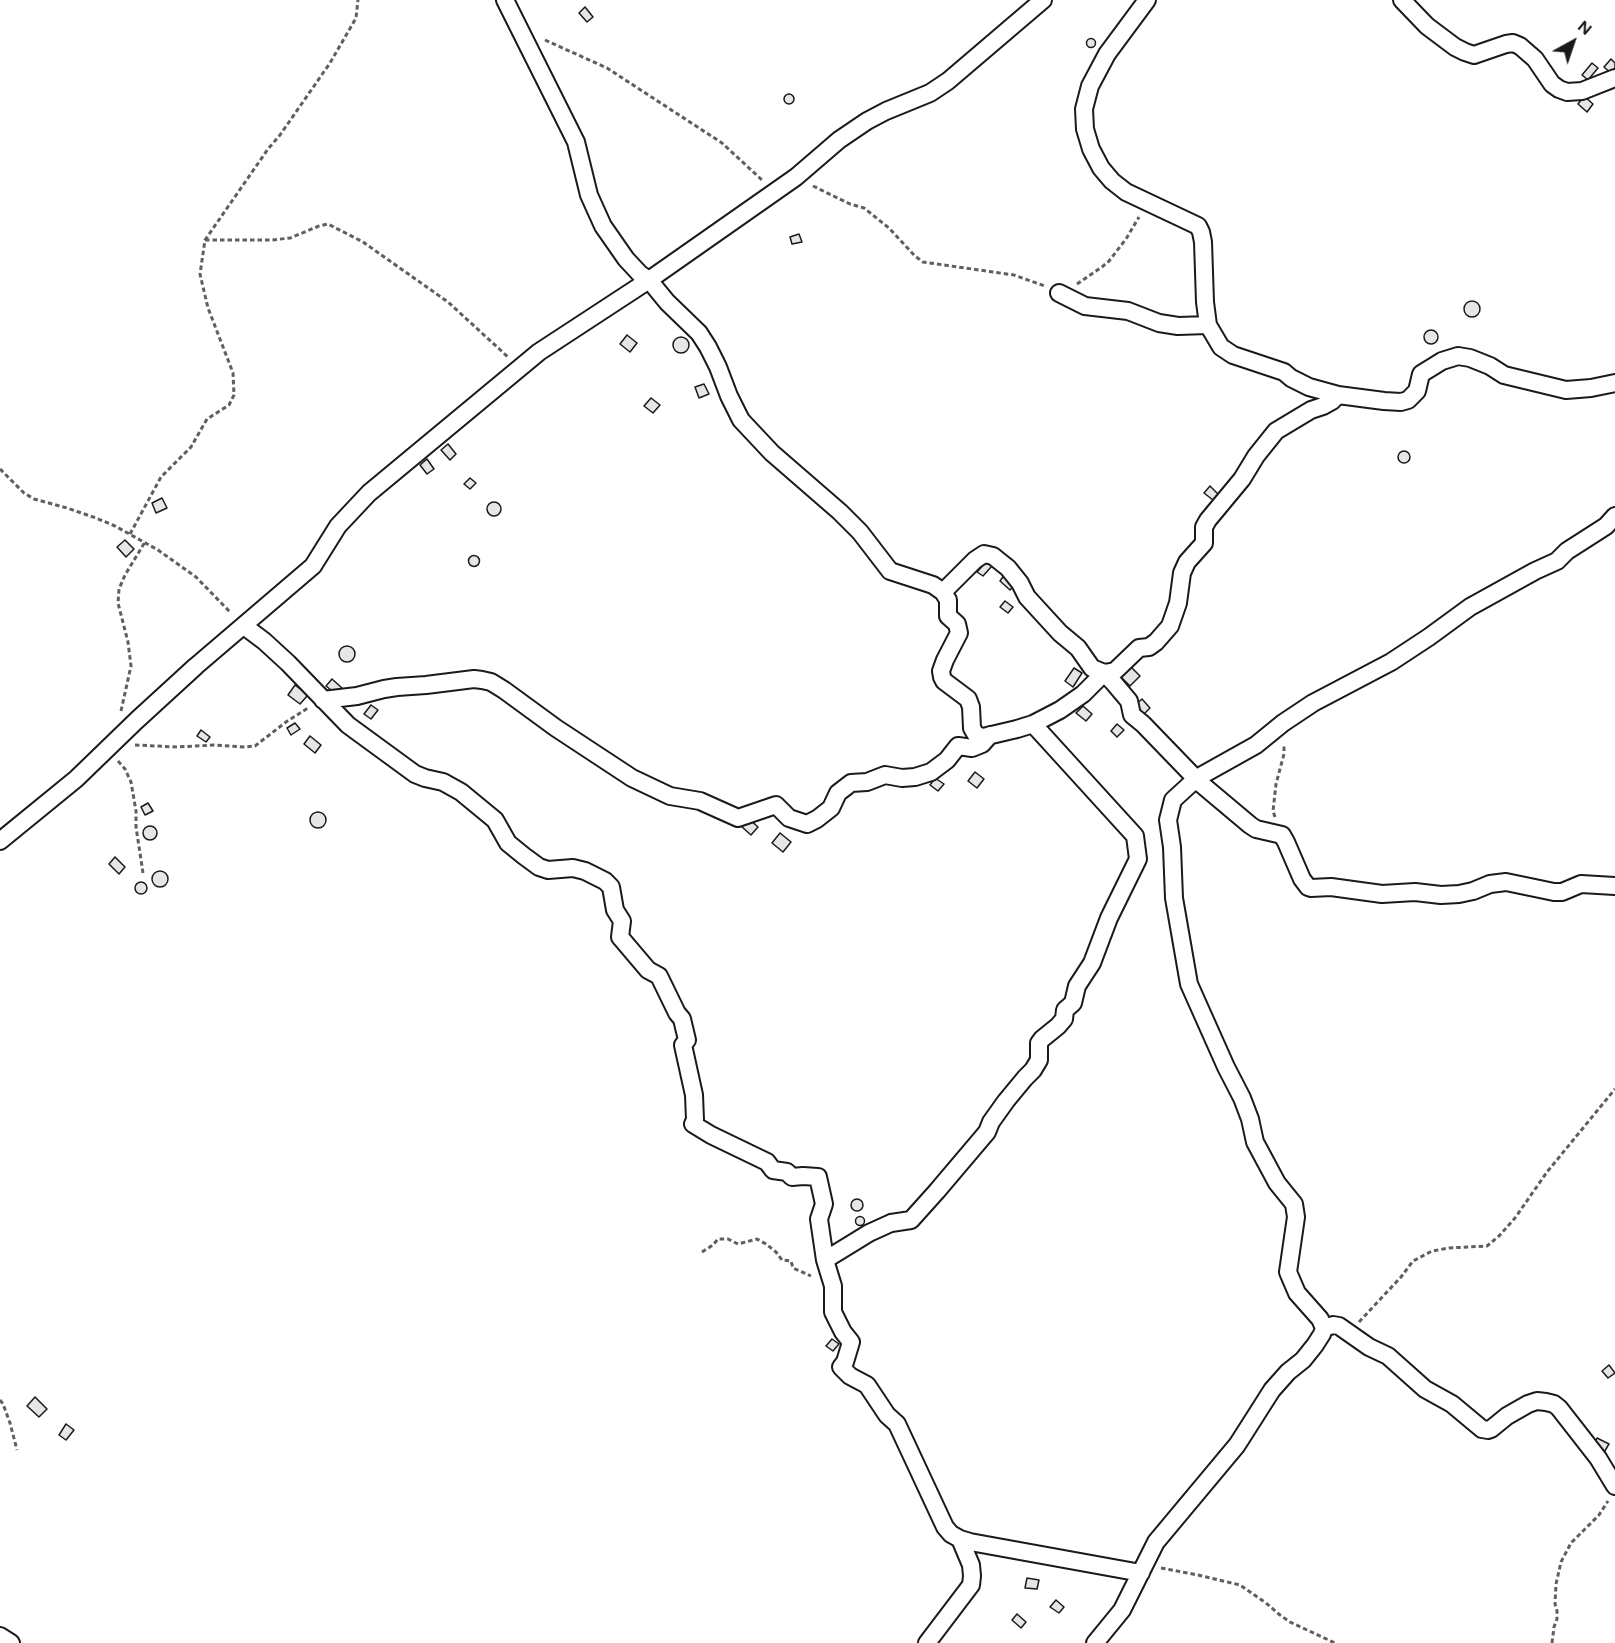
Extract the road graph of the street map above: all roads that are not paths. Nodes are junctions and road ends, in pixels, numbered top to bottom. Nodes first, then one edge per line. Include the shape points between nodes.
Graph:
1 (505, 0) edge
2 (1043, 0) edge
3 (1147, 0) edge
4 (1402, 0) edge
5 (1615, 78) edge
6 (650, 280) junction
7 (1059, 293) road end
8 (1208, 325) junction
9 (1615, 383) edge
10 (1338, 395) junction
11 (1615, 516) edge
12 (943, 592) junction
13 (243, 626) junction
14 (1104, 673) junction
15 (323, 700) junction
16 (1033, 724) junction
17 (990, 735) junction
18 (1197, 778) junction
19 (0, 841) edge
20 (1615, 886) edge
21 (825, 1260) junction
22 (1324, 1328) junction
23 (1615, 1486) edge
24 (960, 1539) junction
25 (1142, 1569) junction
26 (0, 1636) edge
27 (11, 1643) edge
28 (927, 1643) edge
29 (1095, 1643) edge

1 - 6 street via 568,124 599,218 626,259
2 - 6 street via 948,81 867,121 796,177
3 - 8 street via 1107,54 1090,86 1084,109 1085,129 1091,149 1112,181 1147,204 1198,226 1204,249
4 - 5 street via 1426,26 1465,52 1474,55 1506,44 1520,46 1558,90 1582,91
6 - 12 street via 699,333 741,420 756,436 860,532 890,571
6 - 13 street via 539,352 369,493 338,526 313,566
7 - 8 street via 1084,306 1128,311 1159,323
8 - 10 street via 1221,347 1233,355
9 - 10 street via 1566,390 1504,375 1458,356 1421,374 1416,391 1408,400
10 - 14 street via 1276,431 1204,527 1204,543 1182,573 1170,626 1156,642 1139,648 1114,671
11 - 18 street via 1557,561 1470,607 1391,662 1327,695 1256,745
12 - 14 street via 975,560 984,554 993,556 1008,568 1027,597 1078,648 1092,668
12 - 17 street via 948,600 948,616 959,627 959,633 945,660 942,677 968,699 976,735
13 - 15 street via 272,648
13 - 19 street via 76,779
14 - 16 street via 1076,699
14 - 18 street via 1129,700 1132,715
15 - 17 street via 397,687 467,680 491,682 632,778 670,796 700,801 738,818 776,805 789,818 807,824 831,808 838,793 851,783 885,775 902,778 931,772 958,746 972,748
15 - 21 street via 348,725 415,774 461,792 495,820 508,843 539,867 573,868 609,884 622,921 620,937 648,970 659,976 682,1019 687,1040 683,1045 694,1095 693,1124 767,1162 773,1170 792,1177 818,1177 824,1204 819,1219
16 - 17 street
16 - 21 street via 1135,836 1138,859 1092,963 1077,986 1073,1003 1065,1010 1064,1019 1039,1043 1039,1060 987,1132 911,1220 891,1223 869,1233
18 - 20 street via 1250,825 1282,835 1302,879 1311,888 1441,895 1506,882 1554,892 1581,884
18 - 22 street via 1173,800 1168,820 1174,898 1189,984 1242,1098 1255,1142 1277,1183 1294,1204 1296,1217 1288,1272 1297,1293
21 - 24 street via 832,1286 832,1312 851,1342 841,1367 867,1385 897,1424 945,1527
22 - 23 street via 1340,1326 1350,1332 1488,1431 1528,1404 1554,1404 1598,1458
22 - 25 street via 1315,1345 1272,1390 1236,1445 1156,1542
24 - 25 street
24 - 28 street via 971,1565 971,1585
25 - 29 street via 1122,1610
26 - 27 street

